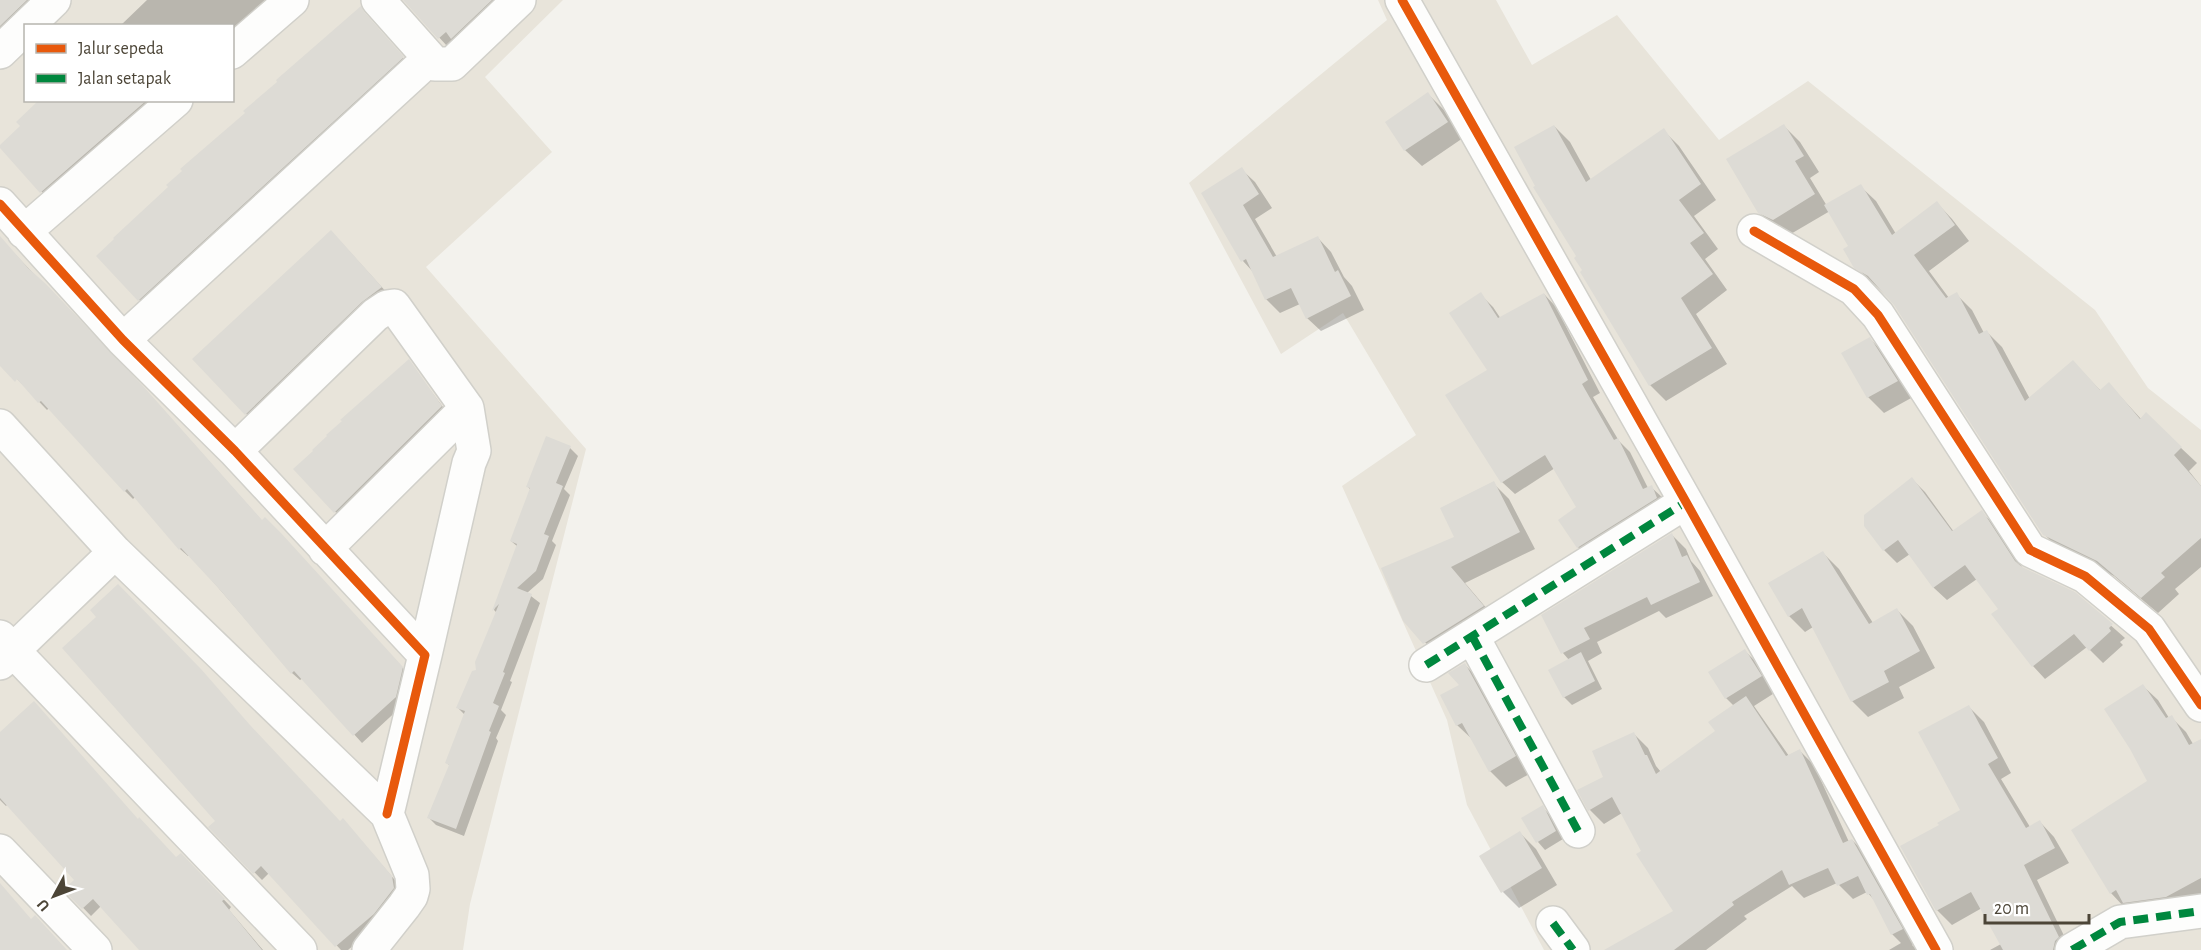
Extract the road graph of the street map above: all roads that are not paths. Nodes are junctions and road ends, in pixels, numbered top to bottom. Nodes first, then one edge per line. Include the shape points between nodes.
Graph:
1 (54, 0) edge
2 (292, 0) edge
3 (378, 0) edge
4 (519, 0) edge
5 (1402, 0) edge
6 (28, 24) edge
7 (24, 28) edge
8 (234, 50) edge
9 (0, 52) edge
10 (429, 59) junction
11 (174, 102) edge
12 (0, 204) edge
13 (1754, 231) dead end
14 (24, 232) junction
15 (123, 340) junction
16 (467, 408) junction
17 (0, 426) edge
18 (235, 451) junction
19 (1686, 502) junction
20 (325, 549) junction
21 (115, 552) junction
22 (1472, 636) junction
23 (4, 650) edge
24 (425, 655) junction
25 (1426, 665) dead end
26 (2201, 705) edge
27 (387, 814) junction
28 (1578, 831) dead end
29 (0, 851) edge
30 (2200, 912) edge
31 (1553, 923) dead end
32 (95, 950) edge
33 (300, 950) edge
34 (369, 950) edge
35 (1573, 950) edge
36 (1936, 950) edge
37 (2072, 950) edge

1 - 6 street
2 - 8 street
3 - 10 street
4 - 10 street via 452,64 435,64
5 - 19 street
7 - 9 street
10 - 15 street
11 - 14 street
12 - 14 street
13 - 26 street via 1854,288 1878,315 2030,550 2085,576 2149,629
14 - 15 street
15 - 18 street
16 - 18 street via 394,306 387,307
16 - 20 street
16 - 24 street via 474,452
17 - 21 street
18 - 20 street
19 - 22 street
19 - 36 street
20 - 24 street
21 - 23 street
21 - 27 street
22 - 25 street
22 - 28 street
23 - 33 street
24 - 27 street
27 - 34 street via 412,875 413,889
29 - 32 street
30 - 37 street via 2120,922
31 - 35 street

